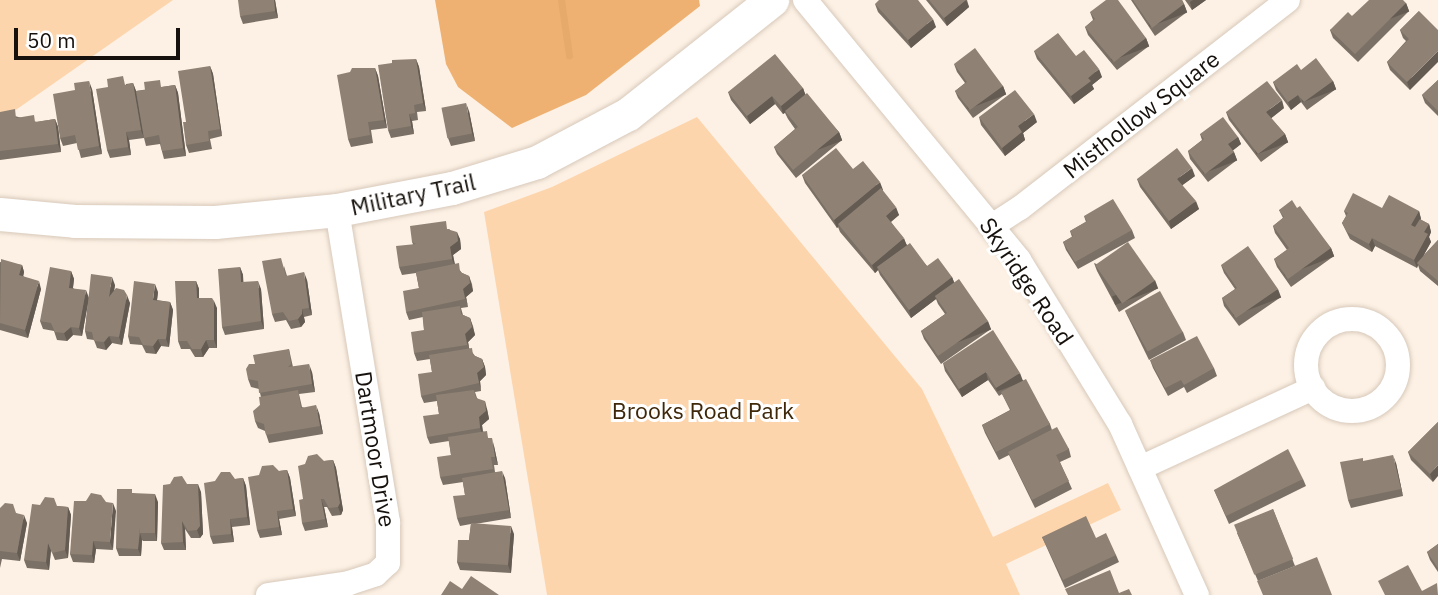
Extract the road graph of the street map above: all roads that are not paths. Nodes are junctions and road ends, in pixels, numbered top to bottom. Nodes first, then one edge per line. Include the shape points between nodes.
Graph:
1 (772, 0) edge
2 (805, 0) edge
3 (1288, 0) edge
4 (337, 209) junction
5 (0, 214) edge
6 (992, 226) junction
7 (1313, 388) dead end
8 (1140, 468) junction
9 (268, 595) edge
10 (1197, 595) edge

1 - 4 street, Military Trail via 628,114 537,162 452,188
2 - 6 street, Skyridge Road
3 - 6 street, Misthollow Square
4 - 5 street, Military Trail via 215,222 75,221
4 - 9 street, Dartmoor Drive via 388,522 388,563 376,574 349,583
6 - 8 street, Skyridge Road via 1049,305 1120,424
7 - 8 street
8 - 10 street, Skyridge Road

